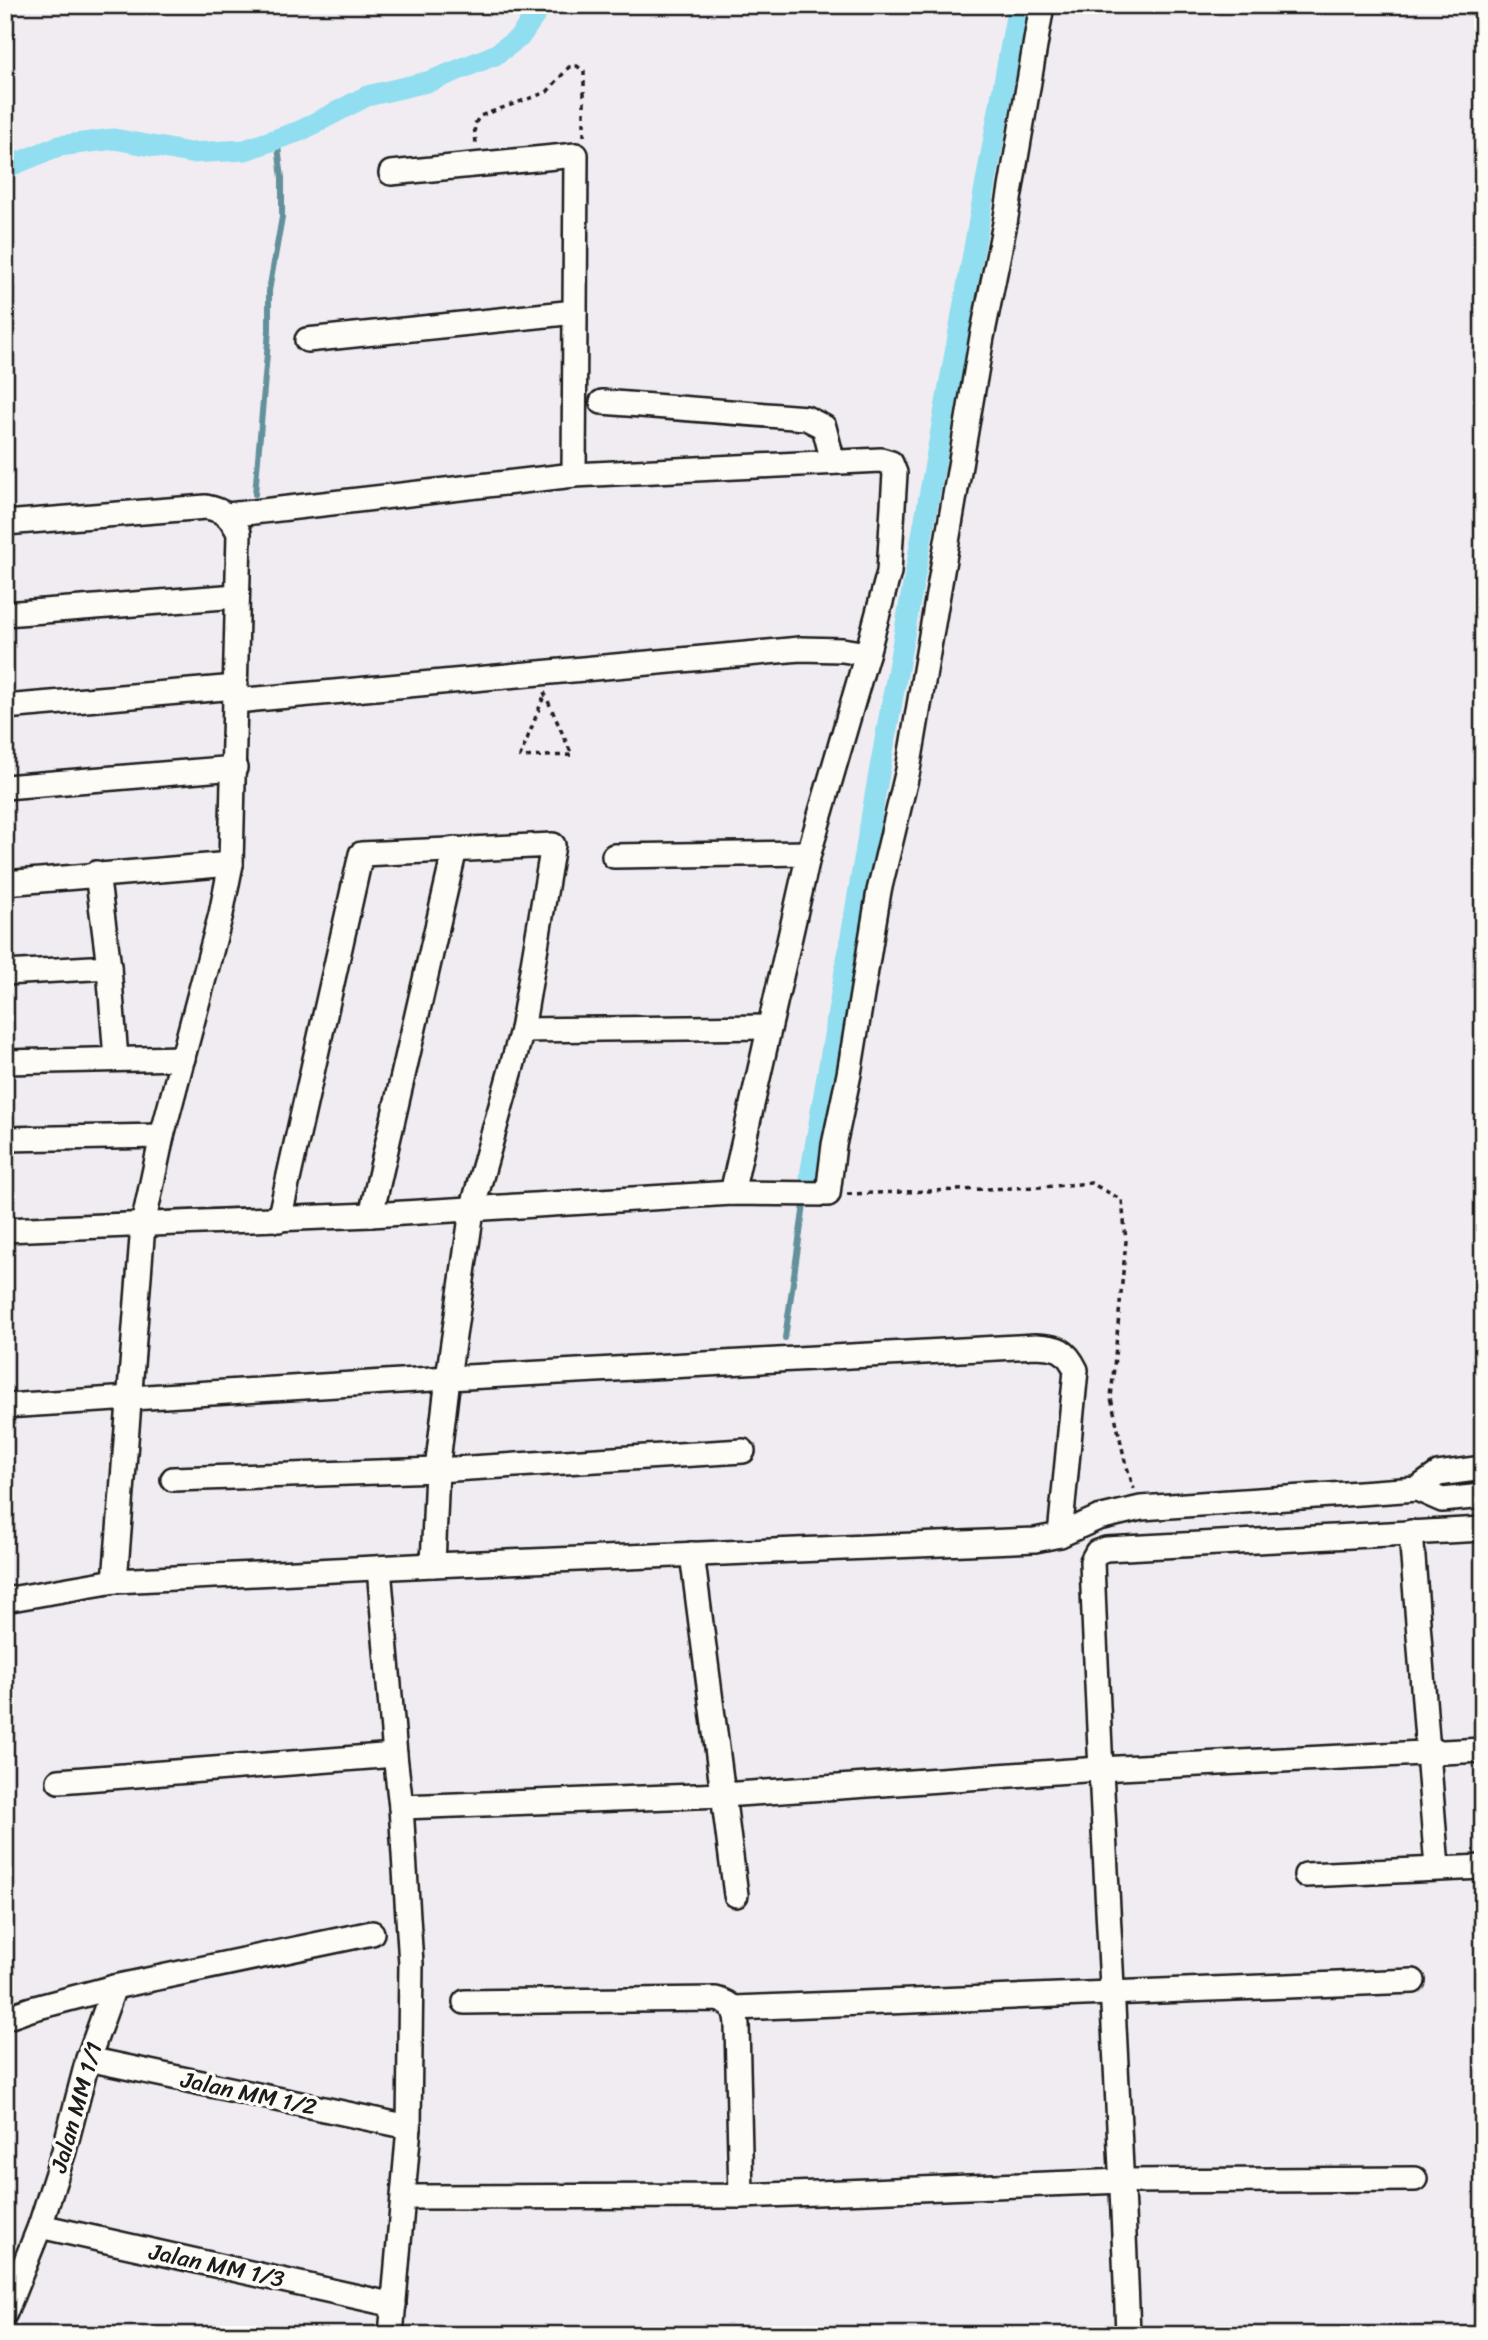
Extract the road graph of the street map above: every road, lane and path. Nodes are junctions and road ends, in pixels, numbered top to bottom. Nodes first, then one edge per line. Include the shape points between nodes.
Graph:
1 (1042, 5) edge
2 (576, 155) junction
3 (479, 164) junction
4 (391, 173) dead end
5 (575, 312) junction
6 (307, 340) dead end
7 (602, 402) dead end
8 (834, 462) junction
9 (574, 475) junction
10 (228, 515) junction
11 (5, 523) edge
12 (237, 596) junction
13 (5, 614) edge
14 (867, 654) junction
15 (235, 694) junction
16 (544, 696) joint
17 (5, 707) edge
18 (235, 768) junction
19 (5, 787) edge
20 (454, 849) junction
21 (809, 853) junction
22 (614, 856) dead end
23 (231, 864) junction
24 (97, 873) junction
25 (5, 883) edge
26 (109, 967) junction
27 (5, 973) edge
28 (769, 1027) junction
29 (522, 1030) junction
30 (183, 1058) junction
31 (116, 1059) junction
32 (5, 1062) edge
33 (162, 1136) junction
34 (5, 1139) edge
35 (732, 1194) junction
36 (828, 1194) junction
37 (472, 1210) junction
38 (371, 1215) junction
39 (279, 1220) junction
40 (143, 1225) junction
41 (5, 1230) edge
42 (448, 1378) junction
43 (129, 1398) junction
44 (5, 1406) edge
45 (743, 1451) dead end
46 (1483, 1468) edge
47 (437, 1471) junction
48 (173, 1479) dead end
49 (1417, 1489) junction
50 (1483, 1496) edge
51 (1141, 1508) junction
52 (1483, 1529) edge
53 (1411, 1532) junction
54 (1060, 1535) junction
55 (692, 1554) junction
56 (433, 1565) junction
57 (379, 1568) junction
58 (115, 1581) junction
59 (5, 1600) edge
60 (1483, 1750) edge
61 (1426, 1752) junction
62 (395, 1755) junction
63 (1099, 1769) junction
64 (59, 1781) dead end
65 (723, 1795) junction
66 (401, 1807) junction
67 (1483, 1867) edge
68 (1437, 1868) junction
69 (1306, 1875) dead end
70 (736, 1895) dead end
71 (372, 1933) dead end
72 (1413, 1981) dead end
73 (114, 1987) junction
74 (1112, 1992) junction
75 (465, 2002) dead end
76 (734, 2008) junction
77 (5, 2018) edge
78 (88, 2059) junction
79 (409, 2127) junction
80 (1415, 2179) dead end
81 (1123, 2180) junction
82 (741, 2196) junction
83 (404, 2197) junction
84 (40, 2226) junction
85 (394, 2305) junction
86 (5, 2313) edge
87 (391, 2335) edge
88 (1128, 2335) edge

1 - 36 street via 908,770 879,891
2 - 3 street
2 - 3 path via 585,135 584,71 569,66 547,92 480,116 474,125
2 - 5 street
3 - 4 street
5 - 6 street
5 - 9 street
7 - 8 street via 806,418 824,427
8 - 9 street
8 - 14 street via 881,460 891,463 895,473 888,572
9 - 10 street
10 - 11 street via 206,507
10 - 12 street via 239,533
12 - 13 street
12 - 15 street
14 - 15 street via 800,649
14 - 21 street
15 - 17 street
15 - 18 street
16 - 16 path via 572,755 520,757 535,720
18 - 19 street
18 - 23 street
20 - 29 street via 553,845
20 - 38 street
20 - 39 street via 361,854
21 - 22 street
21 - 28 street
23 - 24 street
23 - 30 street
24 - 25 street
24 - 26 street
26 - 27 street
26 - 31 street
28 - 29 street
28 - 35 street
29 - 37 street
30 - 31 street
30 - 33 street
31 - 32 street
33 - 34 street
33 - 40 street
35 - 36 street
35 - 37 street
36 - 51 path via 1091,1183 1122,1199 1126,1241 1111,1398
37 - 38 street
37 - 42 street
38 - 39 street
39 - 40 street
40 - 41 street
40 - 43 street
42 - 43 street
42 - 47 street
42 - 54 street via 1054,1347 1069,1355 1076,1370
43 - 44 street
43 - 58 street
45 - 47 street
46 - 49 street via 1437,1474
47 - 48 street
47 - 56 street
49 - 50 street via 1442,1500
49 - 51 street
51 - 54 street via 1098,1518
52 - 53 street
53 - 61 street
53 - 63 street via 1097,1552 1091,1561
54 - 55 street via 1035,1540
55 - 56 street
55 - 65 street
56 - 57 street
57 - 58 street
57 - 62 street
58 - 59 street
60 - 61 street
61 - 63 street
61 - 68 street
62 - 64 street
62 - 66 street
63 - 65 street
63 - 74 street
65 - 66 street
65 - 70 street
66 - 79 street via 411,1964
67 - 68 street
68 - 69 street
71 - 73 street
72 - 74 street
73 - 77 street
73 - 78 street, Jalan MM 1/1
74 - 76 street
74 - 81 street
75 - 76 street via 716,1999
76 - 82 street
78 - 79 street, Jalan MM 1/2
78 - 84 street, Jalan MM 1/1
79 - 83 street
80 - 81 street
81 - 82 street
81 - 88 street
82 - 83 street
83 - 85 street
84 - 85 street, Jalan MM 1/3
84 - 86 street, Jalan MM 1/1
85 - 87 street

